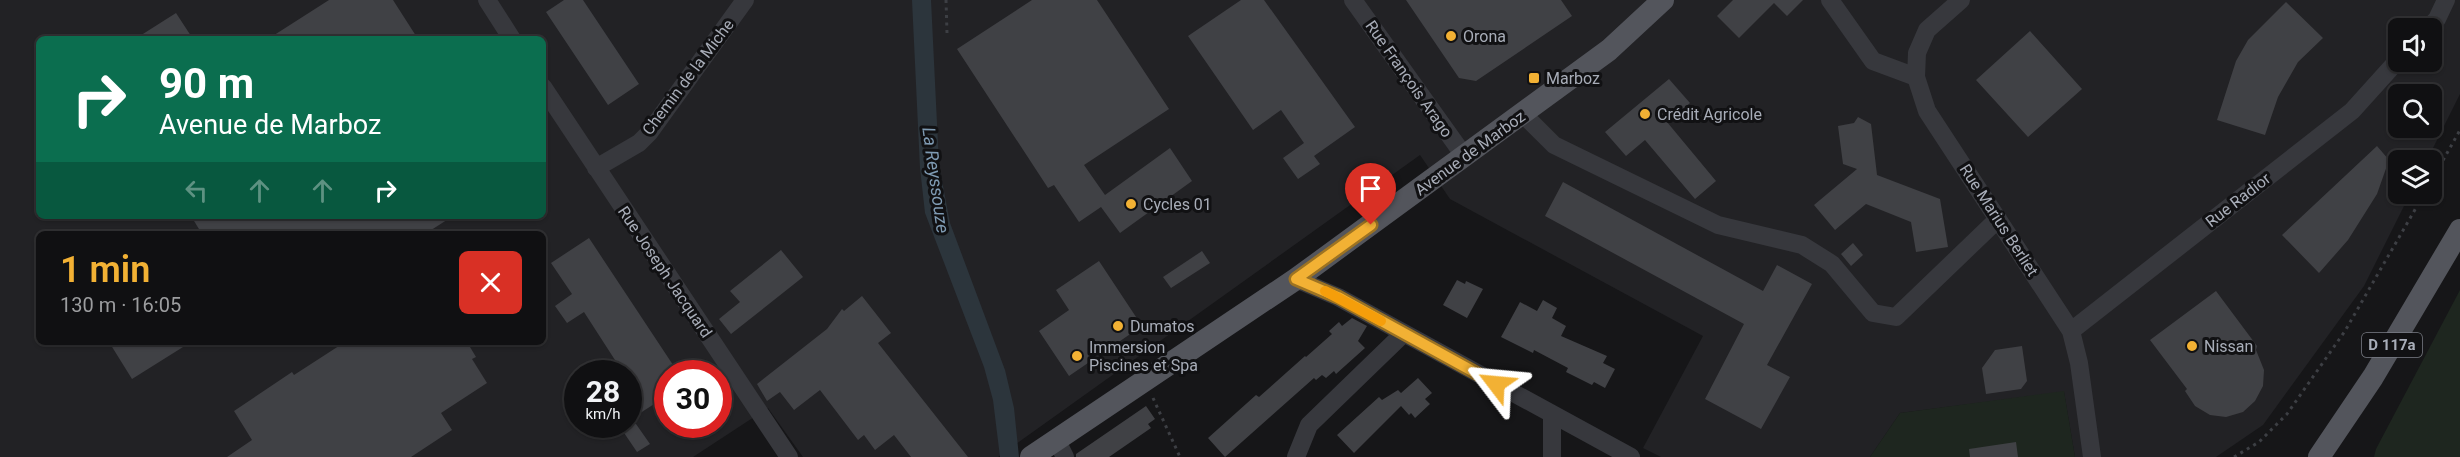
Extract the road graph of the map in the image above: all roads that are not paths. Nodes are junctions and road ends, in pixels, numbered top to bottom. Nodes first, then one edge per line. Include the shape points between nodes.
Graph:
1 (487, 0) edge
2 (745, 0) edge
3 (1353, 0) edge
4 (1663, 0) edge
5 (1830, 0) edge
6 (1961, 0) edge
7 (2446, 0) edge
8 (2437, 18) edge
9 (510, 36) edge
10 (2388, 71) edge
11 (1916, 76) junction
12 (546, 92) edge
13 (1523, 114) junction
14 (1465, 157) junction
15 (596, 168) junction
16 (1998, 219) junction
17 (2460, 230) edge
18 (1296, 279) junction
19 (2071, 331) junction
20 (1404, 333) junction
21 (1552, 414) junction
22 (1061, 448) edge
23 (789, 457) edge
24 (1031, 457) edge
25 (1296, 457) edge
26 (1552, 457) edge
27 (1631, 457) edge
28 (2092, 457) edge
29 (2319, 457) edge

1 - 9 street
2 - 15 street, Chemin de la Miche via 649,133
3 - 14 street, Rue François Arago
4 - 13 main road, Avenue de Marboz via 1609,50
5 - 11 street via 1873,61
6 - 11 street, Rue Marius Berliet via 1927,30 1917,53
7 - 8 street
10 - 19 street, Rue Radior via 2352,111
11 - 16 street, Rue Marius Berliet via 1927,111
12 - 15 street, Rue Joseph Jacquard
13 - 14 main road, Avenue de Marboz
13 - 16 street via 1554,145 1718,225 1803,245 1832,264 1873,313 1896,317
14 - 18 main road, Avenue de Marboz
15 - 23 street, Rue Joseph Jacquard
16 - 19 street, Rue Marius Berliet
17 - 29 main road, D 117a via 2373,376
18 - 20 street
18 - 22 main road, Avenue de Marboz via 1144,380
19 - 28 street, Rue Marius Berliet
20 - 21 street
20 - 25 street via 1309,425
21 - 26 street
21 - 27 street
22 - 24 main road, Avenue de Marboz

